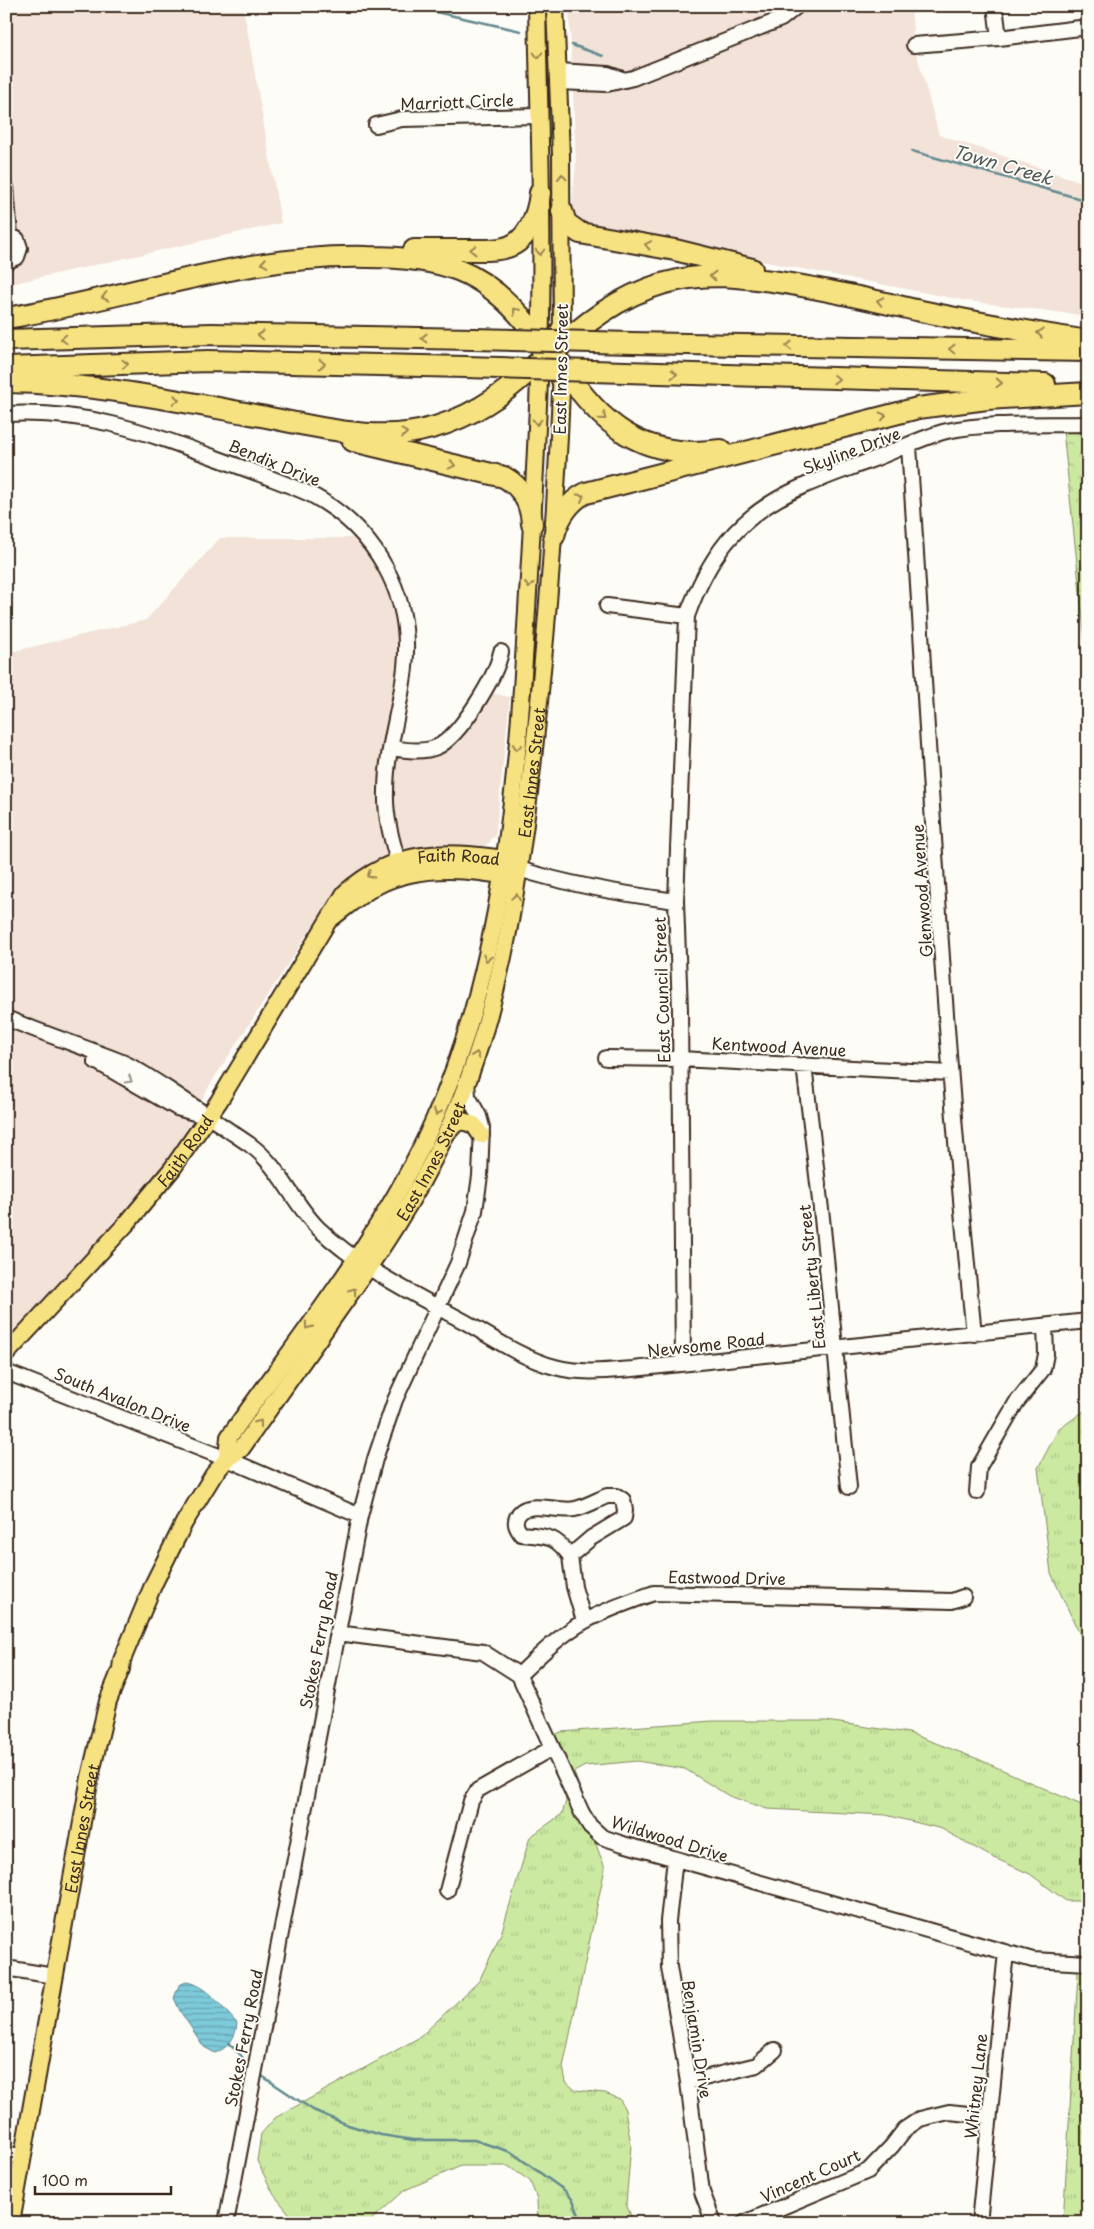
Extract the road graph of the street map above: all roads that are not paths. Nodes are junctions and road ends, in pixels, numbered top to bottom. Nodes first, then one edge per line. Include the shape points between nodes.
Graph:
1 (537, 6) edge
2 (555, 6) edge
3 (797, 6) edge
4 (995, 6) edge
5 (1088, 27) edge
6 (999, 38) junction
7 (914, 44) dead end
8 (558, 76) junction
9 (539, 116) junction
10 (376, 125) dead end
11 (6, 187) edge
12 (540, 193) junction
13 (562, 211) junction
14 (8, 234) edge
15 (292, 259) junction
16 (6, 262) edge
17 (848, 294) junction
18 (6, 318) edge
19 (6, 340) edge
20 (1088, 341) edge
21 (1088, 351) edge
22 (551, 353) junction
23 (6, 368) edge
24 (6, 382) edge
25 (1088, 385) edge
26 (1088, 393) edge
27 (235, 411) junction
28 (6, 414) edge
29 (1088, 424) edge
30 (836, 429) junction
31 (910, 446) junction
32 (532, 524) junction
33 (554, 536) junction
34 (607, 606) dead end
35 (688, 616) junction
36 (501, 652) dead end
37 (391, 748) junction
38 (504, 859) junction
39 (398, 862) junction
40 (519, 869) junction
41 (501, 875) junction
42 (676, 901) junction
43 (329, 920) junction
44 (6, 1018) edge
45 (606, 1058) dead end
46 (680, 1059) junction
47 (804, 1065) junction
48 (950, 1073) junction
49 (467, 1081) junction
50 (209, 1116) junction
51 (481, 1135) junction
52 (445, 1137) junction
53 (355, 1258) junction
54 (369, 1268) junction
55 (439, 1307) junction
56 (1088, 1320) edge
57 (1045, 1327) junction
58 (974, 1334) junction
59 (836, 1349) junction
60 (6, 1354) edge
61 (682, 1364) junction
62 (6, 1372) edge
63 (226, 1459) junction
64 (849, 1487) dead end
65 (977, 1492) dead end
66 (360, 1516) junction
67 (570, 1556) junction
68 (961, 1598) dead end
69 (584, 1621) junction
70 (337, 1632) junction
71 (519, 1675) junction
72 (552, 1748) junction
73 (675, 1859) junction
74 (447, 1891) dead end
75 (1006, 1952) junction
76 (1088, 1963) edge
77 (6, 1968) edge
78 (54, 1976) junction
79 (775, 2050) dead end
80 (688, 2082) junction
81 (990, 2116) junction
82 (6, 2154) edge
83 (23, 2156) junction
84 (11, 2223) edge
85 (226, 2223) edge
86 (714, 2223) edge
87 (744, 2223) edge
88 (979, 2223) edge

1 -> 9 main road, East Innes Street
2 - 8 main road, East Innes Street
3 - 8 street via 781,19 625,80 607,84
4 - 6 street
5 - 6 street
6 - 7 street
13 -> 8 main road, East Innes Street
9 - 10 street, Marriott Circle via 402,119
9 - 12 main road, East Innes Street
11 - 14 street
12 -> 15 highway via 528,230 504,248 380,250
12 -> 22 main road, East Innes Street
17 -> 13 highway via 676,250 580,233 566,222
13 - 22 main road, East Innes Street
14 - 16 street via 17,239 20,248 18,256
15 -> 18 highway via 232,268
22 -> 15 highway via 500,295 450,267 386,257
20 -> 17 highway via 971,321
17 -> 22 highway via 734,277 685,278 653,286 623,299
21 -> 19 highway, bridge via 212,334
27 -> 22 highway via 342,430 392,434 416,431 455,420 484,406
22 -> 30 highway via 584,398 608,421 635,438 666,449 715,451
22 -> 32 main road, East Innes Street
22 - 33 main road, East Innes Street
23 -> 25 highway, bridge via 208,361
24 -> 27 highway via 104,388
30 -> 26 highway via 937,405
27 -> 32 highway via 504,477 526,499
28 - 37 street, Bendix Drive via 68,415 136,429 298,488 349,520 380,556 403,611 406,661
29 - 31 street, Skyline Drive via 947,431
33 -> 30 highway via 568,508 585,494
31 - 35 street, Skyline Drive via 794,490 765,507 734,533 713,559
31 - 48 street, Glenwood Avenue
32 -> 38 main road, East Innes Street via 518,731
33 - 40 main road, East Innes Street via 543,668
34 - 35 street
35 - 42 street, East Council Street
36 - 37 street via 493,677 449,739 424,750
37 - 39 street, Bendix Drive via 386,803
38 - 39 main road, Faith Road via 440,853
38 - 40 main road, Faith Road via 512,860
38 - 41 main road, East Innes Street
39 -> 43 main road, Faith Road via 372,873 349,890
40 - 41 main road, Faith Road via 510,877
40 - 42 street, Faith Road via 616,892
49 -> 40 main road, East Innes Street via 498,980
41 - 43 main road, Faith Road via 436,870 402,876 370,890
41 -> 53 main road, East Innes Street via 480,986 446,1089 405,1179
42 - 46 street, East Council Street
43 - 50 main road, Faith Road
44 - 50 street via 74,1044 94,1060 177,1108
45 - 46 street, Kentwood Avenue
46 - 47 street, Kentwood Avenue
46 - 61 street, East Council Street
47 - 48 street, Kentwood Avenue
47 - 59 street, East Liberty Street
48 - 58 street, Glenwood Avenue
49 - 51 street, Stokes Ferry Road via 468,1096 481,1122
49 - 52 main road, East Innes Street
50 - 53 street, Newsome Road via 265,1157 304,1213
50 - 60 main road, Faith Road via 156,1191
51 - 52 main road via 474,1125 463,1121 453,1126
51 - 55 street, Stokes Ferry Road via 475,1211
52 - 54 main road, East Innes Street via 414,1196
53 - 54 street, Newsome Road
53 -> 63 main road, East Innes Street via 229,1437
54 - 55 street, Newsome Road
63 -> 54 main road, East Innes Street via 241,1449
55 - 61 street, Newsome Road via 524,1354 557,1368 597,1371
55 - 66 street, Stokes Ferry Road via 395,1400
56 - 57 street, Newsome Road
57 - 58 street, Newsome Road
57 - 65 street via 1043,1368 1016,1403 979,1467
58 - 59 street, Newsome Road
59 - 61 street, Newsome Road
59 - 64 street, East Liberty Street
62 - 63 street, South Avalon Drive
63 - 66 street, South Avalon Drive
63 - 78 main road, East Innes Street via 208,1481 154,1583 108,1701 90,1778
66 - 70 street, Stokes Ferry Road
67 - 67 street via 591,1538 624,1518 623,1500 607,1496 574,1510 526,1507 519,1512 516,1528 522,1534 552,1537
67 - 69 street via 574,1587
68 - 69 street, Eastwood Drive via 952,1601 654,1593
69 - 71 street, Eastwood Drive
70 - 71 street via 483,1652
70 - 85 street, Stokes Ferry Road
71 - 72 street, Wildwood Drive
72 - 73 street, Wildwood Drive via 582,1813 602,1837
72 - 74 street via 478,1790 471,1801
73 - 75 street, Wildwood Drive
73 - 80 street, Benjamin Drive via 668,1921 668,1967
75 - 76 street, Wildwood Drive via 1033,1960
75 - 81 street, Whitney Lane
77 - 78 street
78 - 83 main road, East Innes Street
79 - 80 street via 756,2065
80 - 86 street, Benjamin Drive via 702,2192
81 - 87 street, Vincent Court via 949,2112 920,2119 905,2129 868,2171
81 - 88 street, Whitney Lane
82 - 83 street
83 - 84 main road, East Innes Street

